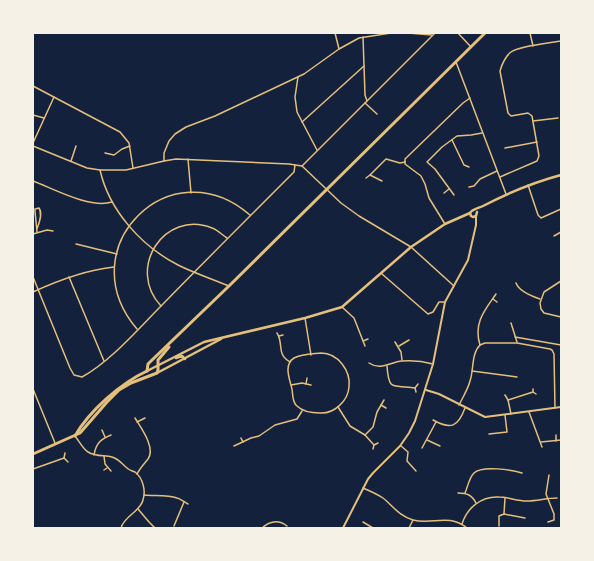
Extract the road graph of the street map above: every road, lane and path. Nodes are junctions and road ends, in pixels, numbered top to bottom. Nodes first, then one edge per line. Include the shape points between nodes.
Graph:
1 (334, 33) edge
2 (391, 33) edge
3 (408, 33) edge
4 (435, 33) edge
5 (458, 33) edge
6 (485, 33) edge
7 (530, 33) edge
8 (433, 35) junction
9 (363, 37) junction
10 (561, 41) edge
11 (533, 46) junction
12 (471, 47) junction
13 (339, 49) junction
14 (456, 62) junction
15 (364, 66) junction
16 (298, 77) junction
17 (33, 86) edge
18 (54, 97) junction
19 (470, 98) junction
20 (367, 101) junction
21 (365, 103) junction
22 (377, 114) dead end
23 (33, 115) edge
24 (44, 118) junction
25 (558, 118) dead end
26 (533, 121) junction
27 (302, 122) junction
28 (482, 133) junction
29 (452, 140) junction
30 (537, 142) junction
31 (33, 143) edge
32 (33, 146) edge
33 (76, 146) dead end
34 (130, 146) junction
35 (505, 148) dead end
36 (317, 150) junction
37 (104, 153) dead end
38 (188, 159) junction
39 (424, 160) dead end
40 (71, 161) junction
41 (164, 161) junction
42 (405, 162) junction
43 (427, 162) junction
44 (295, 165) junction
45 (302, 166) junction
46 (469, 167) dead end
47 (133, 168) junction
48 (100, 170) junction
49 (498, 171) junction
50 (370, 175) junction
51 (561, 175) edge
52 (500, 177) junction
53 (366, 178) dead end
54 (33, 181) edge
55 (382, 181) dead end
56 (528, 185) junction
57 (469, 187) dead end
58 (327, 189) junction
59 (449, 189) junction
60 (191, 193) junction
61 (444, 193) dead end
62 (506, 194) junction
63 (454, 195) dead end
64 (112, 202) junction
65 (561, 209) edge
66 (476, 211) junction
67 (470, 214) junction
68 (250, 215) junction
69 (475, 217) junction
70 (445, 224) junction
71 (129, 225) junction
72 (37, 229) junction
73 (54, 231) dead end
74 (37, 232) junction
75 (561, 232) edge
76 (33, 234) edge
77 (554, 236) dead end
78 (227, 238) junction
79 (76, 244) dead end
80 (411, 246) junction
81 (153, 249) junction
82 (117, 254) junction
83 (114, 267) junction
84 (194, 272) junction
85 (382, 274) junction
86 (33, 277) edge
87 (69, 277) junction
88 (561, 281) edge
89 (516, 283) dead end
90 (229, 286) junction
91 (454, 286) junction
92 (517, 286) junction
93 (513, 288) dead end
94 (38, 289) junction
95 (33, 292) edge
96 (496, 294) dead end
97 (493, 299) junction
98 (540, 299) junction
99 (445, 302) junction
100 (497, 302) dead end
101 (161, 306) junction
102 (342, 307) junction
103 (561, 317) edge
104 (305, 318) junction
105 (511, 323) dead end
106 (138, 329) junction
107 (277, 333) dead end
108 (283, 334) dead end
109 (178, 336) junction
110 (225, 336) junction
111 (279, 336) junction
112 (516, 337) junction
113 (368, 339) dead end
114 (409, 340) dead end
115 (363, 341) junction
116 (394, 342) dead end
117 (517, 343) junction
118 (480, 345) junction
119 (561, 345) edge
120 (365, 346) dead end
121 (398, 347) junction
122 (311, 355) junction
123 (185, 359) junction
124 (104, 361) junction
125 (402, 361) junction
126 (166, 362) junction
127 (290, 362) junction
128 (369, 363) dead end
129 (433, 364) junction
130 (158, 366) junction
131 (387, 366) junction
132 (147, 371) junction
133 (472, 371) junction
134 (155, 374) junction
135 (517, 377) dead end
136 (307, 378) dead end
137 (306, 384) junction
138 (418, 384) dead end
139 (291, 385) junction
140 (311, 385) dead end
141 (415, 388) junction
142 (33, 389) edge
143 (533, 389) dead end
144 (426, 390) junction
145 (416, 392) dead end
146 (533, 392) junction
147 (536, 394) dead end
148 (505, 395) dead end
149 (384, 400) dead end
150 (508, 400) junction
151 (381, 405) junction
152 (459, 405) junction
153 (338, 407) junction
154 (561, 407) edge
155 (386, 408) dead end
156 (466, 408) junction
157 (555, 408) junction
158 (302, 410) junction
159 (529, 412) junction
160 (505, 414) junction
161 (511, 414) junction
162 (135, 418) dead end
163 (145, 418) dead end
164 (433, 420) dead end
165 (137, 422) junction
166 (436, 422) junction
167 (102, 430) dead end
168 (490, 434) dead end
169 (111, 435) dead end
170 (365, 435) junction
171 (556, 435) dead end
172 (75, 436) junction
173 (105, 437) junction
174 (241, 438) dead end
175 (427, 440) junction
176 (561, 440) edge
177 (556, 441) junction
178 (243, 442) junction
179 (541, 442) junction
180 (378, 443) dead end
181 (56, 445) junction
182 (374, 445) junction
183 (234, 446) dead end
184 (400, 446) junction
185 (440, 446) dead end
186 (542, 447) dead end
187 (422, 448) dead end
188 (373, 449) dead end
189 (65, 453) dead end
190 (33, 454) edge
191 (94, 455) junction
192 (104, 456) junction
193 (64, 458) junction
194 (68, 462) dead end
195 (107, 468) junction
196 (33, 469) edge
197 (104, 470) dead end
198 (111, 471) dead end
199 (416, 471) dead end
200 (522, 473) dead end
201 (137, 474) junction
202 (549, 475) dead end
203 (364, 488) junction
204 (458, 493) dead end
205 (465, 493) junction
206 (144, 495) junction
207 (505, 498) junction
208 (547, 498) junction
209 (557, 498) dead end
210 (184, 502) junction
211 (476, 503) junction
212 (188, 504) dead end
213 (138, 509) junction
214 (504, 514) junction
215 (525, 518) dead end
216 (176, 520) junction
217 (369, 520) dead end
218 (413, 520) junction
219 (180, 522) dead end
220 (363, 522) dead end
221 (548, 522) dead end
222 (367, 524) junction
223 (462, 524) junction
224 (174, 526) dead end
225 (287, 526) dead end
226 (499, 526) dead end
227 (121, 528) edge
228 (155, 528) edge
229 (262, 528) edge
230 (343, 528) edge
231 (373, 528) edge
232 (409, 528) edge
233 (467, 528) edge

1 - 13 street
2 - 9 street
3 - 8 street
4 - 8 street
5 - 12 street
6 - 12 main road
7 - 11 street
8 - 20 street
9 - 13 street
9 - 15 street
10 - 11 street
11 - 26 street via 511,52 500,70 509,115 528,113
12 - 14 main road
13 - 16 street
14 - 19 street
14 - 58 main road
15 - 20 street
15 - 27 street
16 - 27 street via 295,97 297,112
16 - 41 street via 182,129 170,141 164,153
17 - 18 street
18 - 24 street
18 - 34 street via 120,132
19 - 28 street
19 - 42 street via 405,159
20 - 21 street
21 - 22 street
21 - 36 street
23 - 24 street
24 - 31 street
25 - 26 street
26 - 30 street
27 - 36 street
28 - 29 street via 457,136
28 - 49 street
29 - 43 street
29 - 46 street via 464,165
30 - 35 street
30 - 52 street via 537,161
32 - 40 street
33 - 40 street
34 - 37 street via 114,155
34 - 47 street
36 - 45 street
38 - 41 street
38 - 44 street
38 - 60 street
39 - 43 street
40 - 48 street
41 - 47 street
42 - 50 street via 400,163 386,158
42 - 70 street via 421,176 429,198
43 - 59 street
44 - 45 street
44 - 68 street via 294,172
45 - 58 street
47 - 48 street
48 - 64 street
49 - 52 street
49 - 57 street
50 - 53 street
50 - 55 street
51 - 56 main road
52 - 62 street
54 - 64 street via 78,199 107,204
56 - 62 main road
56 - 65 street via 538,215 543,218
58 - 80 street via 359,216
58 - 90 main road
59 - 61 street
59 - 63 street
60 - 68 street via 224,198
60 - 71 street via 158,201 139,214
62 - 66 main road
64 - 71 street
66 - 67 main road via 472,210
66 - 69 main road
67 - 69 main road
67 - 70 main road
68 - 78 street
69 - 91 street via 476,225 468,260
70 - 80 main road
71 - 81 street
71 - 82 street
72 - 72 street via 35,209 39,208 41,215
72 - 74 street
73 - 74 street
74 - 76 street
75 - 77 street
78 - 81 street via 211,228 184,226 165,234
78 - 84 street
79 - 82 street
80 - 85 main road
80 - 91 street
81 - 84 street
81 - 101 street via 148,265 148,282
82 - 83 street
83 - 87 street via 90,270
83 - 106 street via 118,296 130,320
84 - 90 street
84 - 101 street
85 - 99 street via 428,314 433,312 439,302
85 - 102 main road
86 - 94 street
87 - 94 street
87 - 124 street
88 - 98 street via 547,289
89 - 92 street
90 - 109 main road
91 - 99 street
92 - 93 street
92 - 98 street
94 - 95 street
94 - 124 street via 74,375 82,377 94,371
96 - 97 street
97 - 100 street
97 - 118 street via 480,320
98 - 103 street via 544,313
99 - 129 street
101 - 106 street
102 - 104 main road
102 - 115 street via 354,318
104 - 110 main road
104 - 122 street
105 - 112 street
106 - 124 street
107 - 111 street
108 - 111 street
109 - 130 main road via 158,360
109 - 132 main road via 148,364
110 - 123 main road
110 - 126 main road via 204,342
111 - 127 street via 281,354
112 - 117 street
112 - 119 street
113 - 115 street
114 - 121 street
115 - 120 street
116 - 121 street
117 - 118 street
117 - 157 street via 552,350
118 - 133 street via 476,348
121 - 125 street
122 - 127 street via 297,357
122 - 153 street via 330,354 343,366 348,376 349,388
123 - 126 main road via 182,356
123 - 134 main road
125 - 129 street via 418,360
125 - 131 street
126 - 130 main road
127 - 139 street via 287,376
128 - 131 street via 378,367
129 - 144 street
130 - 132 main road
130 - 134 main road
131 - 141 street via 391,384
132 - 134 main road
132 - 172 main road via 114,392
133 - 135 street
133 - 152 street
134 - 172 main road via 119,390
136 - 137 street
137 - 139 street
137 - 140 street
138 - 141 street
139 - 158 street via 294,401
141 - 145 street
142 - 181 street
143 - 146 street
144 - 152 street
144 - 184 street via 415,421
146 - 147 street
146 - 150 street
148 - 150 street
149 - 151 street
150 - 161 street
151 - 155 street
151 - 170 street via 372,427
152 - 156 street
153 - 158 street via 334,411 324,413
153 - 170 street via 350,426
154 - 157 street
156 - 160 street via 483,417
156 - 166 street via 461,420 451,426
157 - 159 street
158 - 178 street via 297,419 275,425 259,436
159 - 161 street
159 - 179 street
160 - 161 street
160 - 168 street via 506,432
162 - 165 street
163 - 165 street
164 - 166 street
165 - 201 street via 149,443 150,452
166 - 175 street
167 - 173 street
169 - 173 street
170 - 182 street
171 - 177 street
172 - 181 main road
172 - 191 street via 84,449
173 - 191 street via 97,444
174 - 178 street
175 - 185 street
175 - 187 street
176 - 177 street
177 - 179 street
178 - 183 street
179 - 186 street
180 - 182 street
181 - 190 main road
182 - 188 street
184 - 199 street via 408,452 407,461
184 - 203 street via 373,473
189 - 193 street
191 - 192 street
192 - 195 street
192 - 201 street via 117,459
193 - 194 street
193 - 196 street
195 - 197 street
195 - 198 street
200 - 205 street via 499,469 480,470 471,478
201 - 206 street via 142,481
202 - 208 street
203 - 218 street via 382,498 404,517
203 - 230 street
204 - 205 street
205 - 211 street via 474,498
206 - 210 street via 168,496
206 - 213 street
207 - 208 street via 528,501
207 - 211 street via 491,497
207 - 214 street
208 - 209 street
208 - 221 street via 554,514 554,520
210 - 212 street
210 - 216 street
211 - 223 street via 470,508
213 - 227 street
213 - 228 street
214 - 215 street
214 - 226 street via 499,516
216 - 219 street
216 - 224 street
217 - 222 street
218 - 223 street via 446,519
218 - 232 street
220 - 222 street
222 - 231 street
223 - 233 street
225 - 229 street via 273,522

